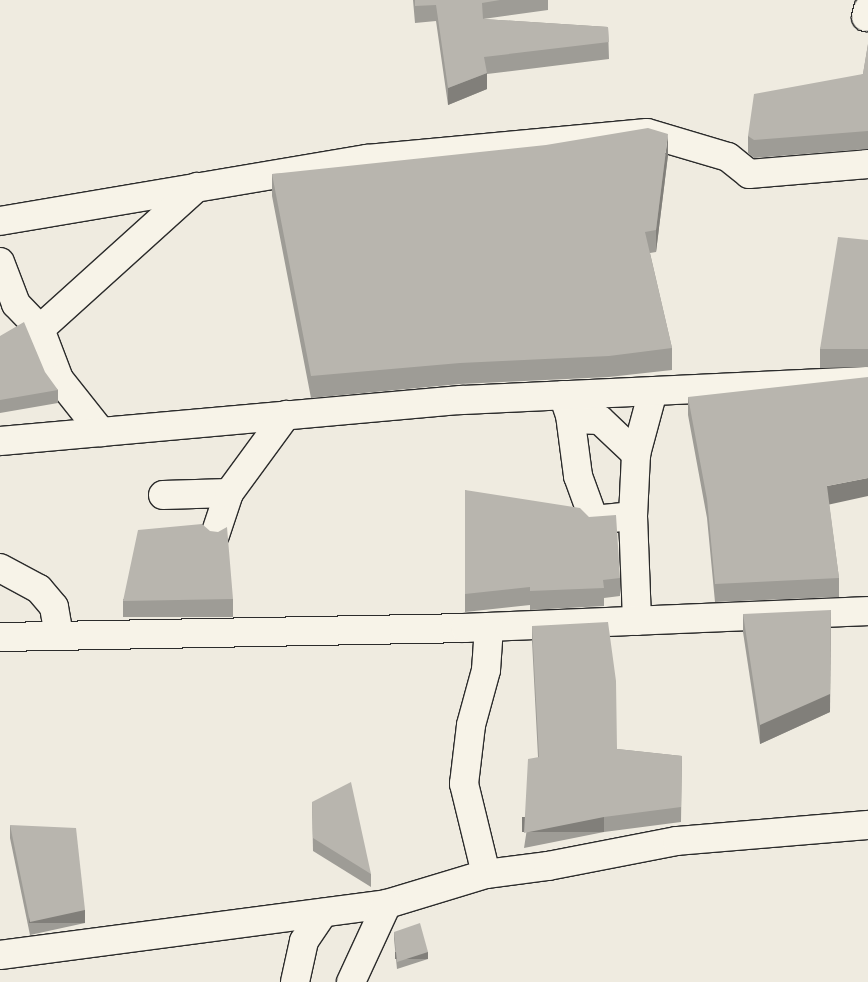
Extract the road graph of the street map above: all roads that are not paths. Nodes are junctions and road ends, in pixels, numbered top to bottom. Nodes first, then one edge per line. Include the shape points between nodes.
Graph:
1 (868, 164) edge
2 (197, 187) junction
3 (0, 221) edge
4 (0, 262) edge
5 (40, 329) junction
6 (868, 381) edge
7 (653, 390) junction
8 (567, 407) junction
9 (286, 415) junction
10 (101, 432) junction
11 (0, 441) edge
12 (636, 454) junction
13 (229, 493) junction
14 (163, 495) dead end
15 (633, 516) junction
16 (215, 535) edge
17 (0, 568) edge
18 (868, 611) edge
19 (637, 621) junction
20 (489, 627) junction
21 (59, 636) junction
22 (0, 637) edge
23 (868, 825) edge
24 (486, 874) junction
25 (387, 904) junction
26 (323, 913) junction
27 (0, 955) edge
28 (350, 979) edge
29 (296, 982) edge

1 - 2 street via 749,174 728,157 647,133 367,159
2 - 3 street
2 - 5 street
4 - 5 street via 16,304
5 - 10 street via 59,379
6 - 7 street
7 - 8 street
7 - 12 street
8 - 9 street via 461,400
8 - 12 street via 600,420
8 - 15 street via 578,476 594,520
9 - 10 street
9 - 13 street
10 - 11 street
12 - 15 street
13 - 14 street
13 - 16 street
15 - 19 street
17 - 21 street via 39,589 54,607
18 - 19 street
19 - 20 street
20 - 21 street
20 - 24 street via 486,670 471,725 464,784
21 - 22 street
23 - 24 street via 677,841 548,866
24 - 25 street
25 - 26 street
25 - 28 street
26 - 27 street
26 - 29 street via 304,941

